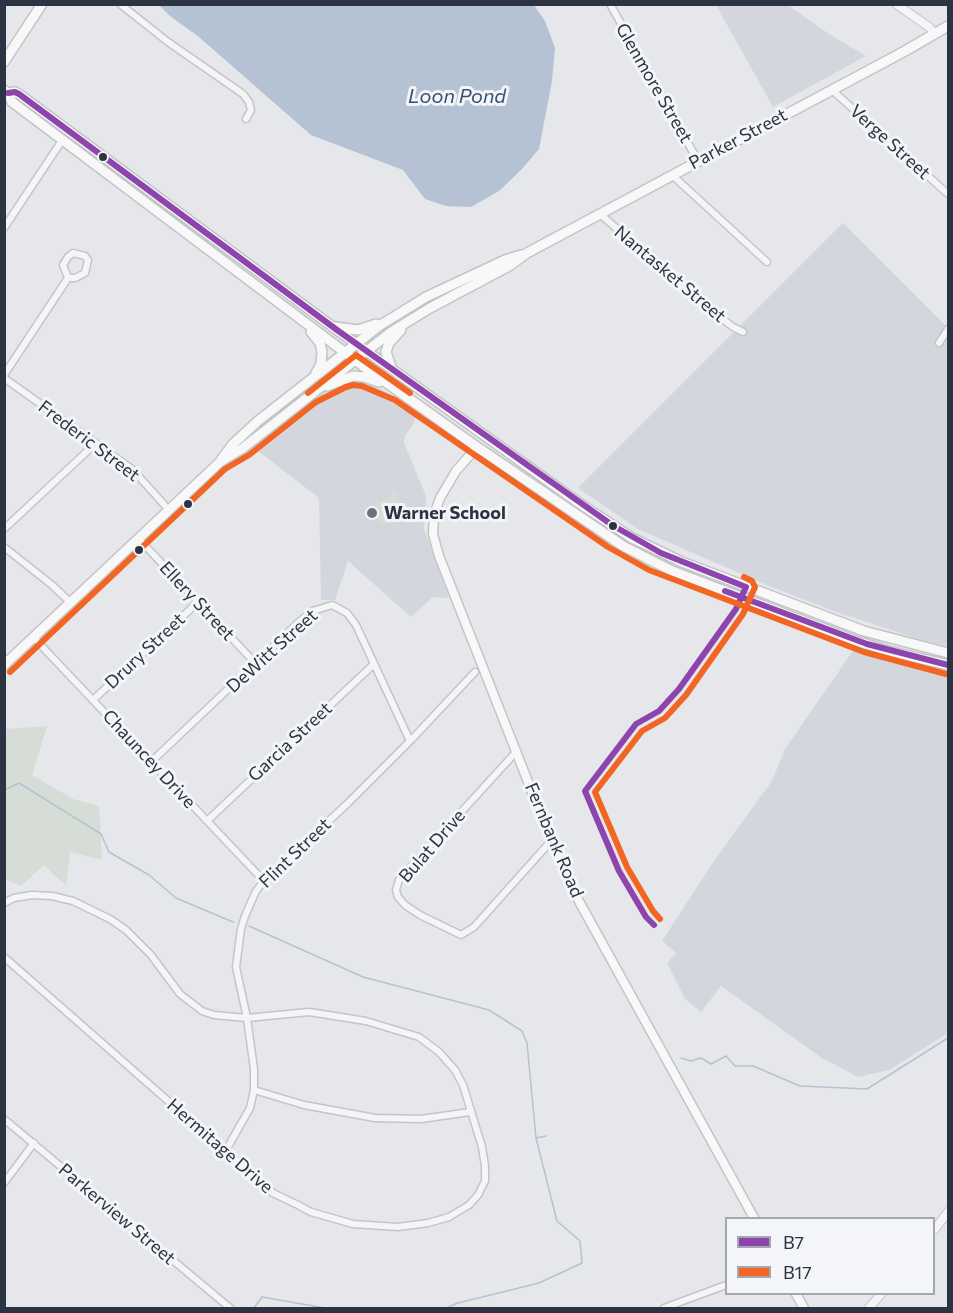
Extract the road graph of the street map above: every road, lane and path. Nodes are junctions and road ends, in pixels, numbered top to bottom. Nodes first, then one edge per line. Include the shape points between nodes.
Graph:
1 (42, 4) edge
2 (120, 4) edge
3 (610, 4) edge
4 (896, 4) edge
5 (948, 26) edge
6 (935, 34) junction
7 (4, 62) edge
8 (832, 90) junction
9 (6, 94) edge
10 (246, 119) dead end
11 (63, 139) junction
12 (698, 161) junction
13 (671, 175) junction
14 (948, 194) edge
15 (600, 214) junction
16 (4, 228) edge
17 (527, 253) junction
18 (767, 262) dead end
19 (68, 278) junction
20 (408, 308) junction
21 (290, 311) junction
22 (410, 320) junction
23 (324, 321) junction
24 (948, 329) edge
25 (743, 332) dead end
26 (939, 343) dead end
27 (356, 344) junction
28 (365, 350) junction
29 (345, 352) junction
30 (354, 359) junction
31 (397, 373) junction
32 (4, 376) edge
33 (308, 382) junction
34 (399, 392) junction
35 (311, 394) junction
36 (96, 443) junction
37 (477, 447) junction
38 (220, 462) junction
39 (169, 510) junction
40 (4, 529) edge
41 (138, 538) junction
42 (4, 547) edge
43 (198, 602) junction
44 (70, 603) junction
45 (34, 638) junction
46 (948, 653) edge
47 (256, 664) junction
48 (374, 664) junction
49 (4, 665) edge
50 (948, 665) edge
51 (475, 672) dead end
52 (93, 700) junction
53 (410, 741) junction
54 (518, 751) junction
55 (151, 762) junction
56 (207, 821) junction
57 (552, 840) junction
58 (264, 881) junction
59 (4, 903) edge
60 (4, 957) edge
61 (247, 1018) junction
62 (254, 1090) junction
63 (470, 1112) junction
64 (4, 1119) edge
65 (34, 1143) junction
66 (225, 1152) junction
67 (4, 1183) edge
68 (948, 1213) edge
69 (753, 1217) edge
70 (935, 1228) edge
71 (725, 1285) edge
72 (879, 1295) edge
73 (230, 1308) edge
74 (664, 1308) edge
75 (869, 1308) edge

1 - 7 main road
2 - 10 street via 243,94 251,110
3 - 12 street, Glenmore Street
4 - 6 street
5 - 6 main road, Parker Street
6 - 8 main road, Parker Street
8 - 12 main road, Parker Street
8 - 14 street, Verge Street
9 - 11 main road
9 - 23 main road via 19,94
11 - 16 street
11 - 21 main road
12 - 13 main road, Parker Street
13 - 15 main road, Parker Street
13 - 18 street
15 - 17 main road, Parker Street
15 - 25 street, Nantasket Street via 705,306
17 - 20 main road, Parker Street via 498,263
17 - 22 main road, Parker Street
19 - 19 street via 75,279 84,273 88,265 85,256 73,253 68,257 63,265
19 - 32 street
20 - 23 main road via 358,330 338,328
20 - 27 main road, Parker Street
21 - 29 main road
21 - 33 main road via 322,348 320,368
22 - 28 main road, Parker Street
22 - 31 main road via 386,352
23 - 27 main road
24 - 26 street
27 - 28 main road
27 - 29 main road, Parker Street
28 - 30 main road, Parker Street
28 - 31 main road
29 - 30 main road
29 - 33 main road, Parker Street
30 - 34 main road
30 - 35 main road, Parker Street
31 - 46 main road via 579,503 651,548 864,631
32 - 36 street, Frederic Street
33 - 38 main road, Parker Street via 250,428
34 - 35 main road via 364,376 353,376
34 - 37 main road
35 - 38 main road, Parker Street
36 - 39 street, Frederic Street via 133,470
36 - 40 street
37 - 50 main road via 613,540 663,567 867,644
37 - 54 main road, Fernbank Road via 440,498 433,534
38 - 39 main road, Parker Street
39 - 41 main road, Parker Street
41 - 43 street, Ellery Street
41 - 44 main road, Parker Street
42 - 44 street
43 - 47 street, Ellery Street
43 - 52 street, Drury Street
44 - 45 main road, Parker Street
45 - 49 main road, Parker Street
45 - 52 street, Chauncey Drive
47 - 48 street, DeWitt Street via 313,611 332,606 352,617
47 - 55 street, DeWitt Street
48 - 53 street, DeWitt Street
48 - 56 street, Garcia Street
51 - 53 street, Flint Street
52 - 55 street, Chauncey Drive
53 - 58 street, Flint Street
54 - 57 main road, Fernbank Road
54 - 57 street, Bulat Drive via 399,880 398,897 420,915 461,935 474,927
55 - 56 street, Chauncey Drive
56 - 58 street, Chauncey Drive
57 - 69 main road, Fernbank Road via 575,894
58 - 61 street, Flint Street via 245,916 237,953 236,968
59 - 61 street, Hermitage Drive via 32,895 73,901 126,930 190,1003 214,1015
60 - 66 street, Hermitage Drive
61 - 62 street, Flint Street
61 - 63 street, Hermitage Drive via 309,1012 366,1021 419,1037 455,1070
62 - 63 street via 313,1107 375,1118 421,1119
62 - 66 street, Flint Street via 250,1108
63 - 66 street, Hermitage Drive via 482,1147 484,1181 469,1205 428,1223 371,1226 311,1212 273,1193
64 - 65 street, Parkerview Street
65 - 67 street
65 - 73 street, Parkerview Street
68 - 70 street
71 - 74 street
72 - 75 street

